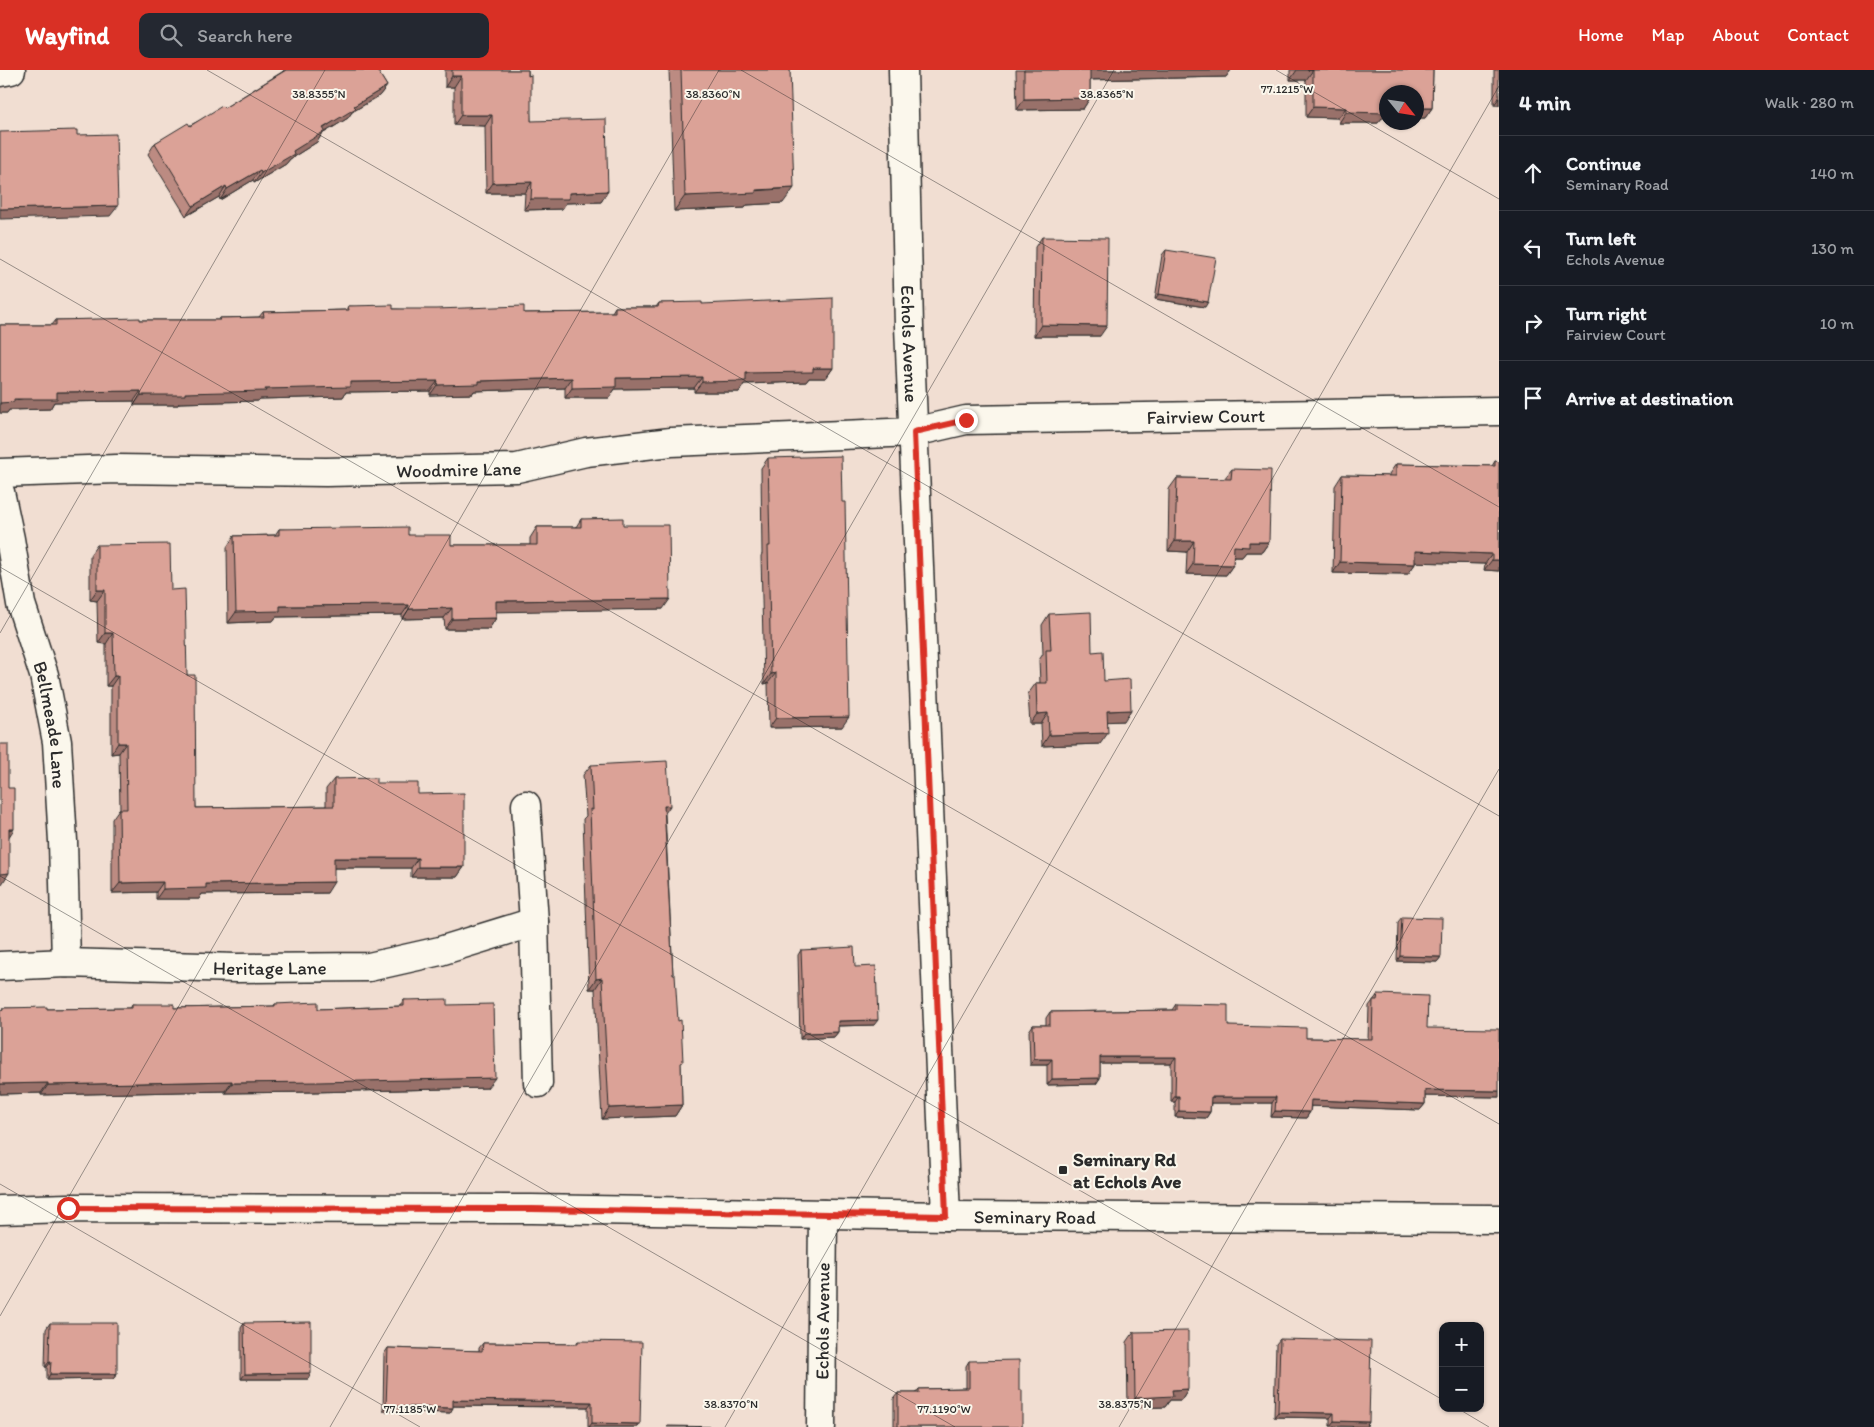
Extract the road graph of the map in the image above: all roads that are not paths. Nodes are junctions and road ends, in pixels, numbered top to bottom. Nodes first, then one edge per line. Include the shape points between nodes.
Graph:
1 (11, 70) edge
2 (903, 70) edge
3 (0, 72) edge
4 (1499, 411) edge
5 (914, 432) junction
6 (0, 473) edge
7 (0, 492) edge
8 (526, 805) dead end
9 (534, 922) junction
10 (66, 963) junction
11 (0, 966) edge
12 (538, 1083) dead end
13 (0, 1210) edge
14 (823, 1214) junction
15 (946, 1216) junction
16 (1499, 1219) edge
17 (822, 1427) edge

1 - 3 street
2 - 5 street, Echols Avenue
4 - 5 street, Fairview Court via 966,420
5 - 6 street, Woodmire Lane via 671,442 586,452 517,468 326,472 117,469
5 - 15 street, Echols Avenue
7 - 10 street, Bellmeade Lane via 21,604 44,675 57,742
8 - 9 street
9 - 10 street, Heritage Lane via 369,967 236,968
9 - 12 street
10 - 11 street, Heritage Lane
13 - 14 street, Seminary Road via 532,1209
14 - 15 street, Seminary Road
14 - 17 street, Echols Avenue
15 - 16 street, Seminary Road

